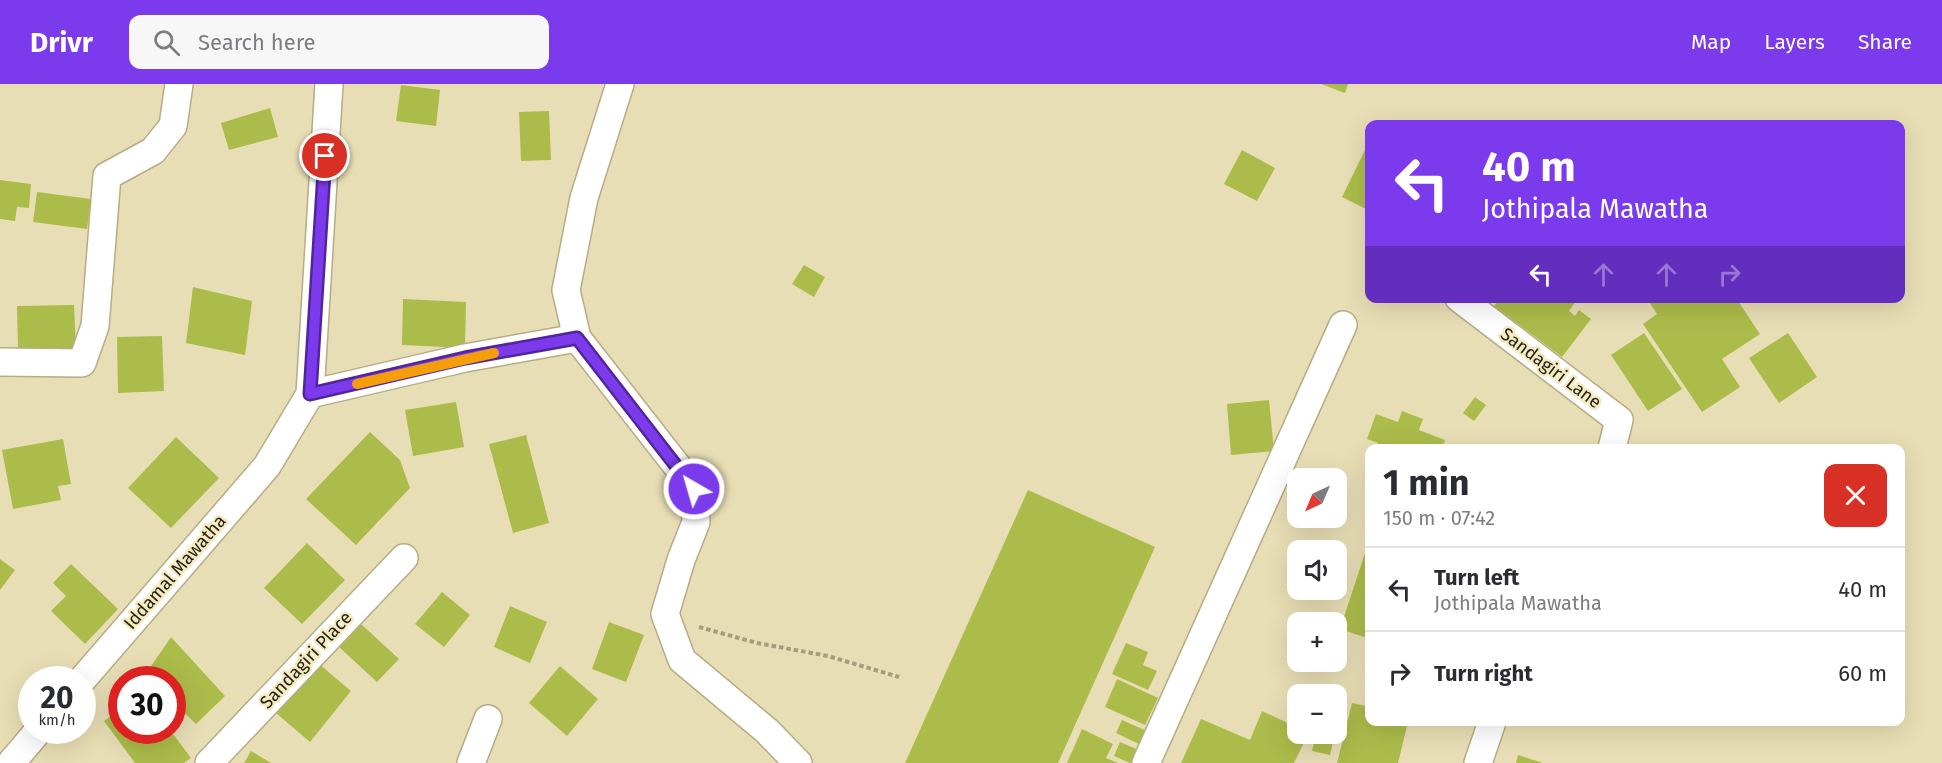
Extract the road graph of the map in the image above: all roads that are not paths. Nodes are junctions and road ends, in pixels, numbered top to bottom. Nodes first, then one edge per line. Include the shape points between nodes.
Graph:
1 (179, 84) edge
2 (329, 84) edge
3 (612, 86) edge
4 (1466, 303) edge
5 (1343, 325) dead end
6 (577, 338) junction
7 (0, 362) edge
8 (310, 394) junction
9 (1613, 444) edge
10 (404, 558) dead end
11 (94, 666) edge
12 (488, 719) dead end
13 (1491, 726) edge
14 (27, 744) edge
15 (11, 763) edge
16 (209, 763) edge
17 (471, 763) edge
18 (798, 763) edge
19 (1146, 763) edge
20 (1478, 763) edge

1 - 7 street via 173,126 153,151 106,176 95,326 82,363
2 - 8 street
3 - 6 street via 566,290
4 - 9 street, Sandagiri Lane via 1619,420
5 - 19 street
6 - 8 street via 465,358
6 - 18 street via 694,489 696,522 665,614 682,660 767,731
8 - 11 street, Iddamal Mawatha via 267,465
10 - 16 street, Sandagiri Place
12 - 17 street
13 - 20 street
14 - 15 street

